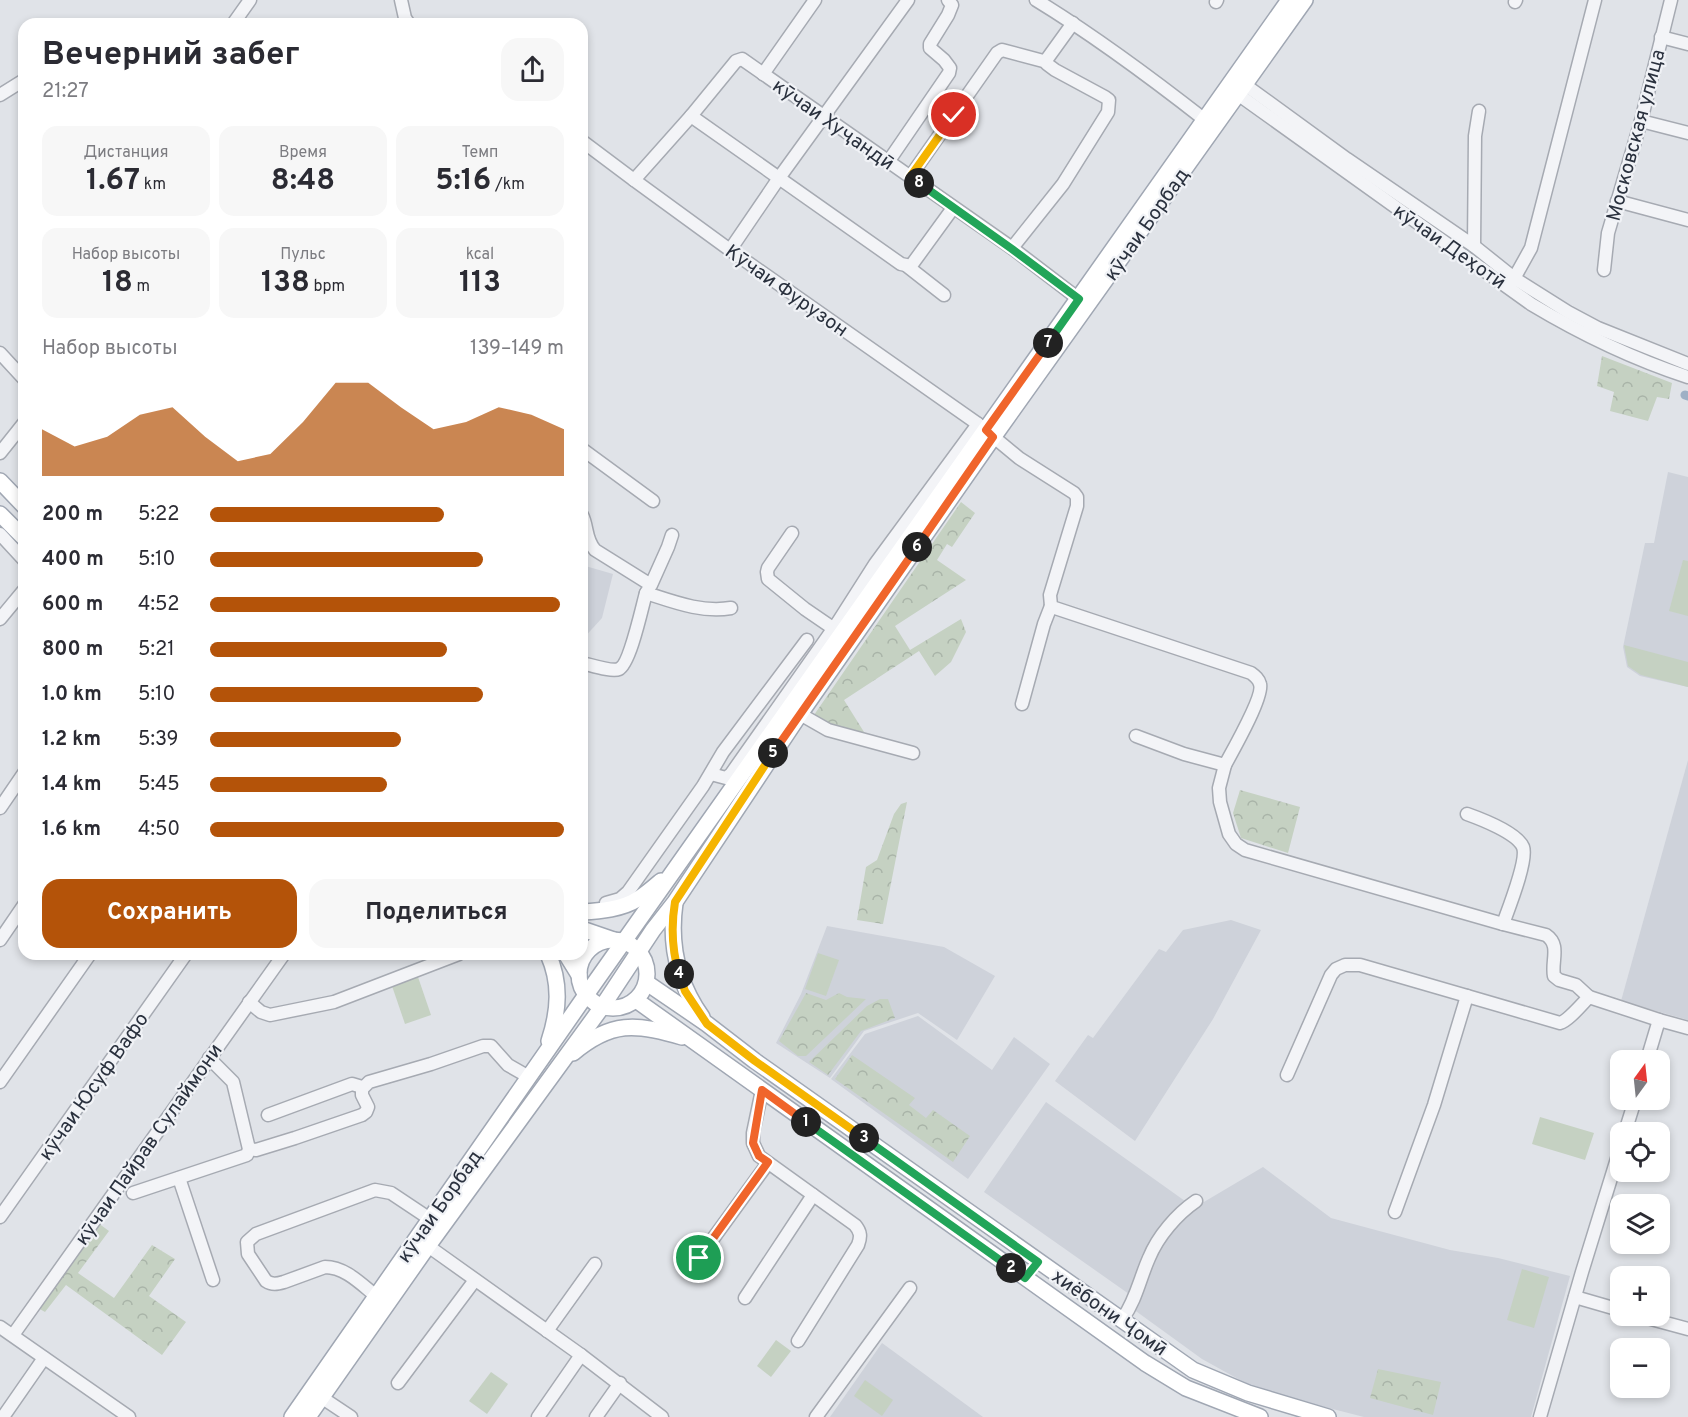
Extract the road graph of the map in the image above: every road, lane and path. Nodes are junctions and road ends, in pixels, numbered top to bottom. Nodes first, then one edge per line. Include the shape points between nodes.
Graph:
1 (250, 0) edge
2 (401, 0) edge
3 (815, 0) edge
4 (908, 0) edge
5 (948, 0) edge
6 (1036, 0) edge
7 (1289, 0) edge
8 (1305, 0) edge
9 (1595, 0) edge
10 (1671, 0) edge
11 (237, 18) edge
12 (405, 18) edge
13 (1073, 23) junction
14 (1661, 37) junction
15 (1688, 44) edge
16 (1047, 62) junction
17 (763, 75) junction
18 (18, 84) edge
19 (1237, 87) junction
20 (0, 95) edge
21 (1479, 111) dead end
22 (691, 116) junction
23 (824, 116) junction
24 (1205, 120) junction
25 (1641, 120) junction
26 (1688, 133) edge
27 (588, 146) edge
28 (888, 162) junction
29 (910, 177) junction
30 (779, 178) junction
31 (634, 180) junction
32 (1617, 201) junction
33 (953, 208) junction
34 (1688, 219) edge
35 (1474, 246) junction
36 (1012, 249) junction
37 (730, 250) junction
38 (907, 266) junction
39 (1604, 270) dead end
40 (1511, 283) junction
41 (944, 295) dead end
42 (1084, 303) junction
43 (0, 353) edge
44 (1688, 364) edge
45 (18, 372) edge
46 (1688, 377) edge
47 (18, 430) edge
48 (986, 430) junction
49 (0, 453) edge
50 (588, 453) edge
51 (0, 481) edge
52 (18, 500) edge
53 (652, 501) dead end
54 (0, 514) edge
55 (18, 532) edge
56 (792, 533) dead end
57 (0, 534) edge
58 (672, 535) dead end
59 (588, 538) edge
60 (18, 554) edge
61 (649, 589) junction
62 (18, 597) edge
63 (1051, 606) junction
64 (731, 608) dead end
65 (0, 619) edge
66 (838, 631) junction
67 (807, 640) dead end
68 (588, 664) edge
69 (1022, 704) dead end
70 (800, 714) junction
71 (1136, 736) dead end
72 (913, 753) dead end
73 (1225, 765) junction
74 (711, 774) junction
75 (18, 782) edge
76 (0, 808) edge
77 (1467, 814) dead end
78 (673, 872) junction
79 (626, 900) junction
80 (675, 902) junction
81 (588, 908) edge
82 (18, 914) edge
83 (1503, 924) junction
84 (588, 931) edge
85 (0, 940) edge
86 (619, 941) junction
87 (639, 951) junction
88 (588, 952) edge
89 (86, 960) edge
90 (182, 960) edge
91 (280, 960) edge
92 (443, 960) edge
93 (550, 960) edge
94 (570, 960) edge
95 (582, 960) edge
96 (579, 975) junction
97 (647, 983) junction
98 (586, 995) junction
99 (1467, 996) junction
100 (1589, 997) junction
101 (636, 1000) junction
102 (249, 1002) junction
103 (602, 1007) junction
104 (1659, 1020) junction
105 (707, 1024) junction
106 (1688, 1028) edge
107 (697, 1042) junction
108 (1650, 1050) edge
109 (209, 1058) junction
110 (543, 1058) junction
111 (559, 1065) junction
112 (1287, 1075) dead end
113 (529, 1077) junction
114 (0, 1082) edge
115 (362, 1087) junction
116 (762, 1090) junction
117 (268, 1115) dead end
118 (249, 1149) junction
119 (768, 1162) junction
120 (179, 1178) junction
121 (1610, 1182) edge
122 (133, 1193) dead end
123 (813, 1195) junction
124 (1196, 1201) dead end
125 (1395, 1212) dead end
126 (0, 1217) edge
127 (430, 1219) junction
128 (428, 1246) junction
129 (699, 1258) dead end
130 (1038, 1262) junction
131 (595, 1264) dead end
132 (1025, 1278) junction
133 (213, 1280) dead end
134 (475, 1280) junction
135 (910, 1288) dead end
136 (376, 1296) junction
137 (1575, 1297) junction
138 (745, 1298) dead end
139 (1610, 1307) edge
140 (1123, 1318) dead end
141 (1670, 1324) edge
142 (0, 1327) edge
143 (1688, 1329) edge
144 (547, 1331) junction
145 (13, 1335) junction
146 (798, 1341) dead end
147 (581, 1355) junction
148 (45, 1358) junction
149 (398, 1383) dead end
150 (620, 1383) junction
151 (321, 1397) junction
152 (3, 1417) edge
153 (129, 1417) edge
154 (292, 1417) edge
155 (308, 1417) edge
156 (351, 1417) edge
157 (538, 1417) edge
158 (596, 1417) edge
159 (662, 1417) edge
160 (816, 1417) edge
161 (1260, 1417) edge
162 (1328, 1417) edge
163 (1540, 1417) edge

1 - 11 street
2 - 12 street
3 - 17 street
4 - 23 street
5 - 28 street via 952,5 930,48 944,60 949,73
6 - 13 street
7 - 19 main road, кӯчаи Борбад
8 - 19 main road, кӯчаи Борбад
9 - 40 street via 1531,248
10 - 14 street, Московская улица
13 - 16 street
13 - 24 street
14 - 15 street
14 - 25 street, Московская улица
16 - 29 street via 1002,50 997,53
16 - 36 street via 1109,100 1108,112 1063,184
17 - 22 street, кӯчаи Хуҷандӣ via 744,60 738,60
17 - 23 street, кӯчаи Хуҷандӣ
18 - 20 street
19 - 24 main road, кӯчаи Борбад
19 - 35 street, кӯчаи Деҳотӣ
19 - 40 street, кӯчаи Деҳотӣ
19 - 42 main road, кӯчаи Борбад
21 - 35 street via 1475,136
22 - 30 street
22 - 31 street, кӯчаи Хуҷандӣ
23 - 28 street, кӯчаи Хуҷандӣ
23 - 30 street
24 - 42 main road, кӯчаи Борбад
25 - 26 street
25 - 32 street, Московская улица
27 - 31 street, Кӯчаи Фурузон
28 - 29 street, кӯчаи Хуҷандӣ
29 - 33 street, кӯчаи Хуҷандӣ
30 - 37 street
30 - 38 street
31 - 37 street, Кӯчаи Фурузон
32 - 34 street
32 - 39 street, Московская улица
33 - 36 street, кӯчаи Хуҷандӣ
33 - 38 street
35 - 40 street, кӯчаи Деҳотӣ
36 - 42 street, кӯчаи Хуҷандӣ
37 - 48 street, Кӯчаи Фурузон
38 - 41 street
40 - 44 street, кӯчаи Деҳотӣ via 1598,328
40 - 46 street, кӯчаи Деҳотӣ via 1531,304 1565,325
42 - 48 main road, кӯчаи Борбад
43 - 45 street
47 - 49 street
48 - 63 street, Кӯчаи Фурузон via 1077,497 1050,595
48 - 66 main road, кӯчаи Борбад
48 - 70 main road, кӯчаи Борбад
50 - 53 street
51 - 52 main road
54 - 55 main road
56 - 66 street via 768,567 768,579
57 - 60 street
58 - 61 street
59 - 61 street via 595,550
61 - 64 street via 697,608
61 - 68 street via 621,668
62 - 65 street
63 - 69 street
63 - 73 street via 1256,677 1261,690
66 - 74 street via 731,774 726,778
66 - 78 main road, кӯчаи Борбад
67 - 74 street via 723,752
70 - 72 street via 828,730
70 - 80 main road, кӯчаи Борбад
71 - 73 street
73 - 83 street via 1220,802 1229,834 1245,850
74 - 79 street
75 - 76 street
77 - 83 street via 1496,826 1523,847 1524,862
78 - 79 main road via 638,899
78 - 86 main road, кӯчаи Борбад
79 - 81 main road via 619,907
80 - 87 main road, кӯчаи Борбад
80 - 105 main road via 675,960 685,991
82 - 85 street
83 - 100 street via 1550,937 1555,948 1554,976 1576,985
84 - 86 main road
86 - 87 main road
86 - 88 main road via 603,941
86 - 98 main road, кӯчаи Борбад
87 - 97 main road via 648,972
87 - 103 main road, кӯчаи Борбад
89 - 114 street
90 - 126 street, кӯчаи Юсуф Вафо
91 - 102 street, кӯчаи Пайрав Сулаймони
92 - 102 street via 334,1002 270,1015
93 - 110 main road via 555,972 557,1011
94 - 96 main road
95 - 96 main road
96 - 98 main road
97 - 101 main road
97 - 105 main road, хиёбони Ҷомӣ
98 - 103 main road
98 - 110 main road, кӯчаи Борбад
99 - 100 street via 1560,1023 1567,1021
99 - 112 street via 1345,964 1336,969 1324,987
99 - 125 street via 1434,1105
100 - 104 street
101 - 103 main road via 619,1008
101 - 107 main road, хиёбони Ҷомӣ
102 - 109 street, кӯчаи Пайрав Сулаймони
103 - 111 main road, кӯчаи Борбад
104 - 106 street
104 - 108 street
105 - 130 main road, хиёбони Ҷомӣ
107 - 111 main road via 653,1028 628,1026 586,1043
107 - 116 main road, хиёбони Ҷомӣ
109 - 118 street via 233,1082
109 - 145 street, кӯчаи Пайрав Сулаймони
110 - 113 main road, кӯчаи Борбад
111 - 128 main road, кӯчаи Борбад
113 - 115 street via 508,1065 488,1045
113 - 127 main road, кӯчаи Борбад
115 - 117 street via 352,1084
115 - 118 street via 368,1107 362,1115
116 - 119 street via 753,1143 759,1156
116 - 132 main road, хиёбони Ҷомӣ
118 - 120 street via 247,1155
119 - 123 street
119 - 129 street
120 - 122 street
120 - 133 street
121 - 137 street
123 - 138 street
123 - 146 street via 855,1226 861,1236
124 - 140 street via 1184,1209 1158,1240
127 - 136 main road, кӯчаи Борбад
127 - 136 street via 391,1193 375,1190 256,1234 247,1242 248,1254 269,1284 332,1267
128 - 134 street
128 - 151 main road, кӯчаи Борбад
130 - 132 main road
130 - 162 main road, хиёбони Ҷомӣ via 1192,1370 1248,1393
131 - 144 street
132 - 161 main road, хиёбони Ҷомӣ via 1166,1377
134 - 144 street
134 - 149 street
135 - 160 street
136 - 154 main road, кӯчаи Борбад
137 - 139 street
137 - 163 street
141 - 143 street
142 - 145 street
144 - 147 street
145 - 148 street
147 - 150 street
147 - 157 street
148 - 152 street
148 - 153 street
150 - 158 street
150 - 159 street
151 - 155 main road, кӯчаи Борбад
151 - 156 street

